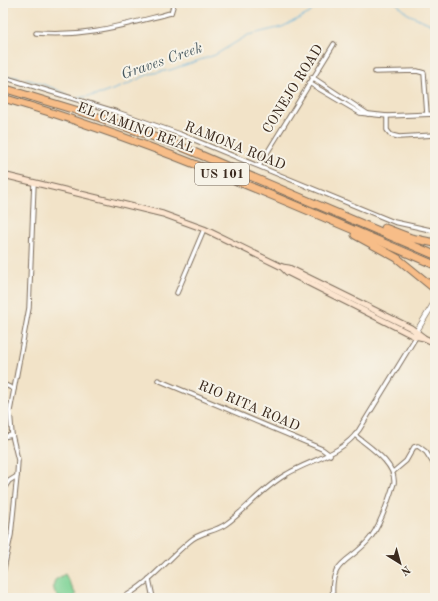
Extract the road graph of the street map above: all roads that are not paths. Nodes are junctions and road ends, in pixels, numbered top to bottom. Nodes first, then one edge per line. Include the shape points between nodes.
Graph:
1 (174, 3) edge
2 (431, 3) edge
3 (435, 6) edge
4 (36, 33) dead end
5 (334, 44) dead end
6 (375, 72) dead end
7 (3, 77) edge
8 (312, 77) junction
9 (309, 83) junction
10 (3, 88) edge
11 (3, 98) edge
12 (369, 114) junction
13 (427, 114) junction
14 (435, 114) edge
15 (387, 116) junction
16 (435, 135) edge
17 (259, 166) junction
18 (3, 175) edge
19 (34, 183) junction
20 (328, 219) junction
21 (361, 223) junction
22 (204, 229) junction
23 (435, 231) edge
24 (435, 242) edge
25 (435, 255) edge
26 (435, 265) edge
27 (435, 289) edge
28 (177, 293) dead end
29 (435, 301) edge
30 (435, 306) edge
31 (416, 335) junction
32 (435, 343) edge
33 (158, 380) dead end
34 (3, 384) edge
35 (14, 389) junction
36 (12, 435) junction
37 (355, 435) junction
38 (3, 436) edge
39 (330, 454) junction
40 (435, 466) edge
41 (393, 472) junction
42 (17, 476) junction
43 (3, 490) edge
44 (3, 573) edge
45 (149, 579) junction
46 (122, 598) edge
47 (153, 598) edge
48 (333, 598) edge

1 - 4 street via 171,12 109,29 71,35
2 - 3 street
5 - 8 street, CONEJO ROAD
6 - 13 street via 424,73
7 - 17 street, RAMONA ROAD via 117,112
8 - 9 street, CONEJO ROAD
8 - 12 street
9 - 12 street via 344,105 360,113
9 - 17 street, CONEJO ROAD
10 - 21 highway, EL CAMINO REAL / US 101 via 175,144
11 - 20 highway, EL CAMINO REAL / US 101 via 155,147
12 - 15 street
13 - 14 street
13 - 15 street
15 - 16 street via 387,130 390,135
17 - 23 street, RAMONA ROAD via 394,222
18 - 19 main road
19 - 22 main road via 163,214
19 - 35 street via 29,308
20 - 26 highway, EL CAMINO REAL / US 101
20 - 27 highway via 397,258
21 - 24 highway
21 - 25 highway, EL CAMINO REAL / US 101
22 - 28 street
22 - 31 main road
29 - 31 street
30 - 31 street
31 - 32 main road
31 - 37 street
33 - 39 street, RIO RITA ROAD
34 - 35 street
35 - 36 street via 10,411
36 - 38 street
36 - 42 street via 18,460
37 - 39 street via 344,447
37 - 41 street via 387,463
39 - 45 street via 278,479 224,525 191,540
40 - 41 street via 426,452 418,446 414,447 406,461
41 - 48 street via 393,487 374,533 365,544 338,566 333,575
42 - 43 street via 9,481
42 - 44 street via 11,535
45 - 46 street
45 - 47 street

